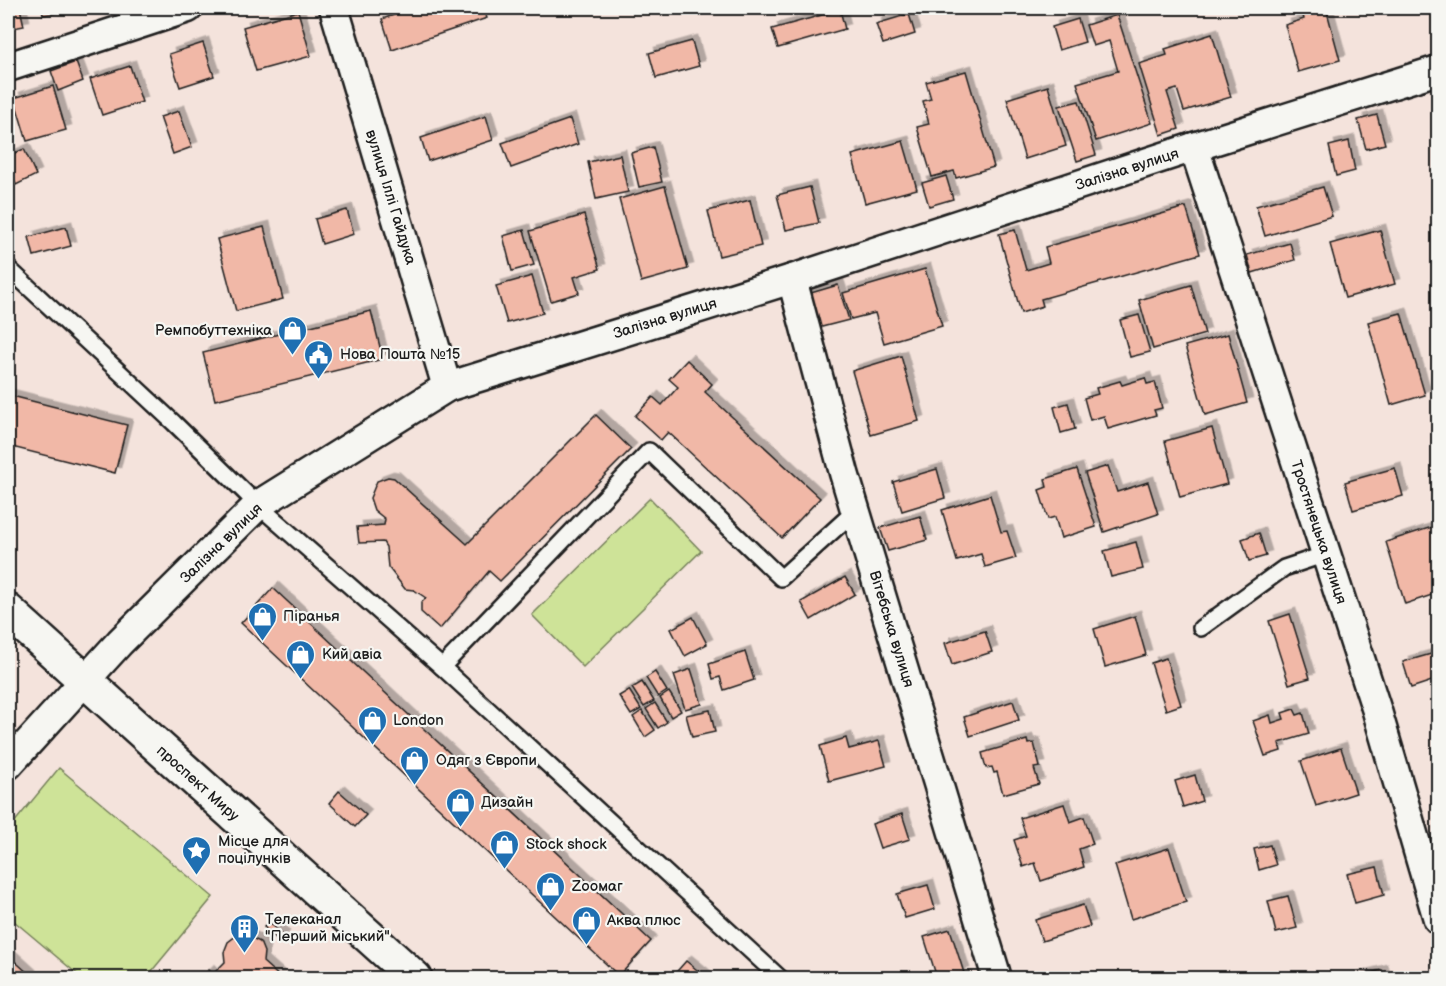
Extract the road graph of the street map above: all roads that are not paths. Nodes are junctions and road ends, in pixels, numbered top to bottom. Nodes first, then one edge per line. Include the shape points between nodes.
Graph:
1 (188, 8) edge
2 (334, 8) edge
3 (8, 67) edge
4 (1438, 70) edge
5 (1194, 147) junction
6 (8, 268) edge
7 (792, 279) junction
8 (447, 387) junction
9 (258, 505) junction
10 (856, 510) junction
11 (1326, 554) junction
12 (8, 611) edge
13 (1201, 628) dead end
14 (442, 667) junction
15 (84, 680) junction
16 (8, 765) edge
17 (1438, 919) edge
18 (415, 978) edge
19 (780, 978) edge
20 (997, 978) edge

1 - 3 street
2 - 8 street, вулиця Іллі Гайдука
4 - 5 street, Залізна вулиця
5 - 7 street, Залізна вулиця
5 - 11 street, Тростянецька вулиця
6 - 9 lane
7 - 8 street, Залізна вулиця
7 - 10 street, Вітебська вулиця
8 - 9 street, Залізна вулиця
9 - 14 lane
9 - 15 street, Залізна вулиця
10 - 14 lane via 782,578 650,451
10 - 20 street, Вітебська вулиця
11 - 13 lane via 1284,568
11 - 17 street, Тростянецька вулиця
12 - 15 main road, проспект Миру
14 - 19 lane
15 - 16 street, Залізна вулиця
15 - 18 main road, проспект Миру

